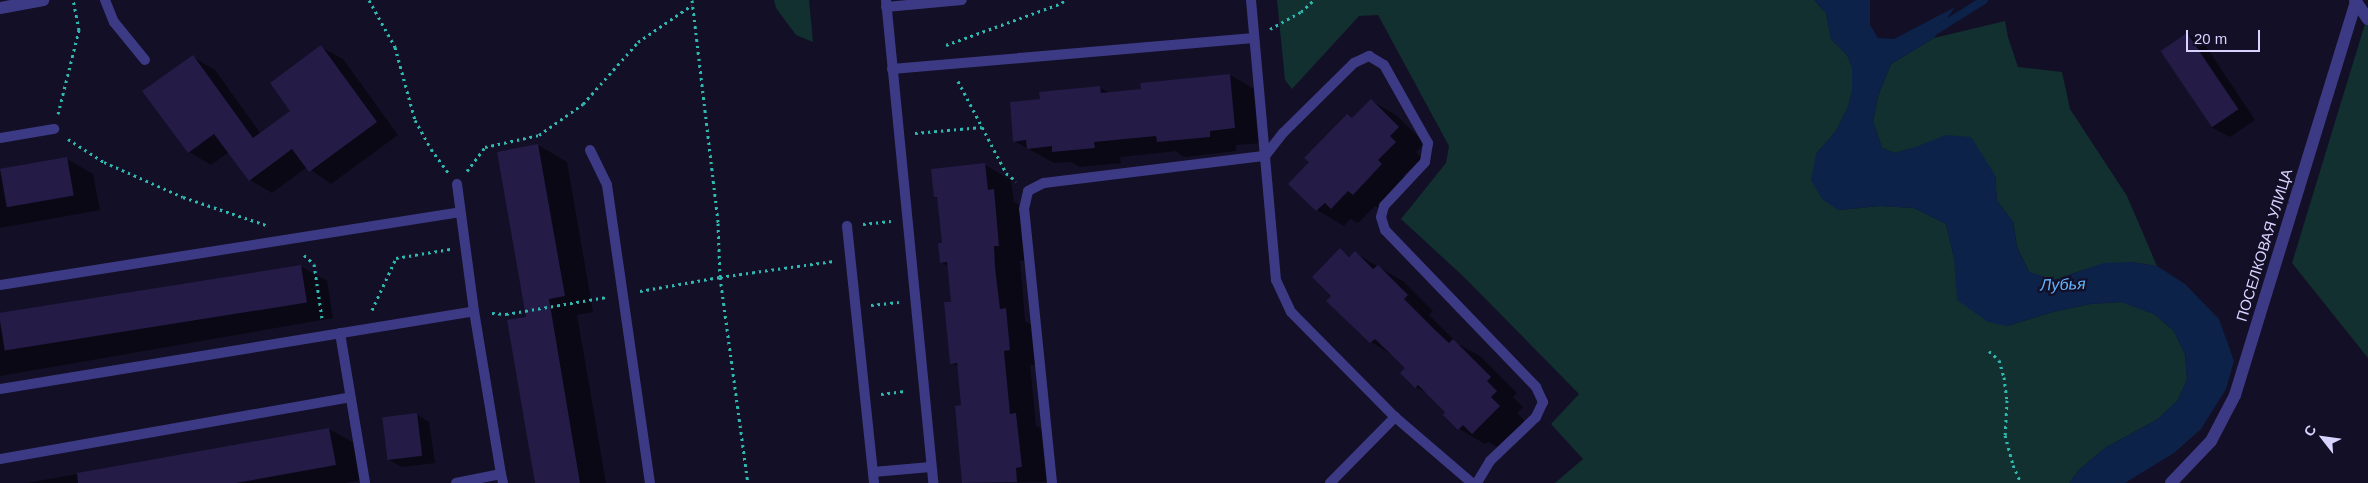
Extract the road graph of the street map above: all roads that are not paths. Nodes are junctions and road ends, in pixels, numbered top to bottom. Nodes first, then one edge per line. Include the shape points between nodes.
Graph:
1 (44, 0) edge
2 (105, 0) edge
3 (962, 0) edge
4 (1250, 0) edge
5 (2356, 0) edge
6 (886, 4) edge
7 (0, 8) edge
8 (2368, 18) edge
9 (1254, 38) junction
10 (145, 60) dead end
11 (892, 70) junction
12 (54, 129) road end
13 (0, 138) edge
14 (590, 150) dead end
15 (1265, 156) junction
16 (457, 184) road end
17 (460, 212) junction
18 (847, 226) road end
19 (0, 285) edge
20 (474, 311) junction
21 (340, 333) junction
22 (0, 390) edge
23 (350, 397) junction
24 (1395, 417) junction
25 (0, 459) edge
26 (932, 467) junction
27 (502, 478) edge
28 (874, 478) edge
29 (365, 483) edge
30 (456, 483) edge
31 (650, 483) edge
32 (933, 483) edge
33 (1052, 483) edge
34 (1330, 483) edge
35 (1472, 483) edge
36 (1477, 483) edge
37 (2171, 483) edge

1 - 7 street
2 - 10 lane via 114,22
3 - 6 lane
4 - 9 lane
5 - 8 street
5 - 37 street, ПОСЕЛКОВАЯ УЛИЦА via 2235,395 2211,441
6 - 11 lane
9 - 11 lane
9 - 15 lane
11 - 26 lane
12 - 13 lane
14 - 31 lane via 607,185
15 - 24 lane via 1276,280 1291,312
15 - 33 lane via 1044,184 1028,191 1024,209
15 - 36 lane via 1282,133 1354,63 1369,56 1384,65 1428,143 1425,162 1384,206 1380,217 1385,230 1536,387 1543,402 1536,417 1490,462
16 - 17 lane
17 - 19 lane
17 - 20 lane
18 - 28 lane
20 - 21 lane
20 - 27 lane
21 - 22 lane
21 - 23 lane
23 - 25 lane
23 - 29 lane
24 - 34 lane
24 - 35 lane
26 - 28 lane
26 - 32 lane
27 - 30 lane

